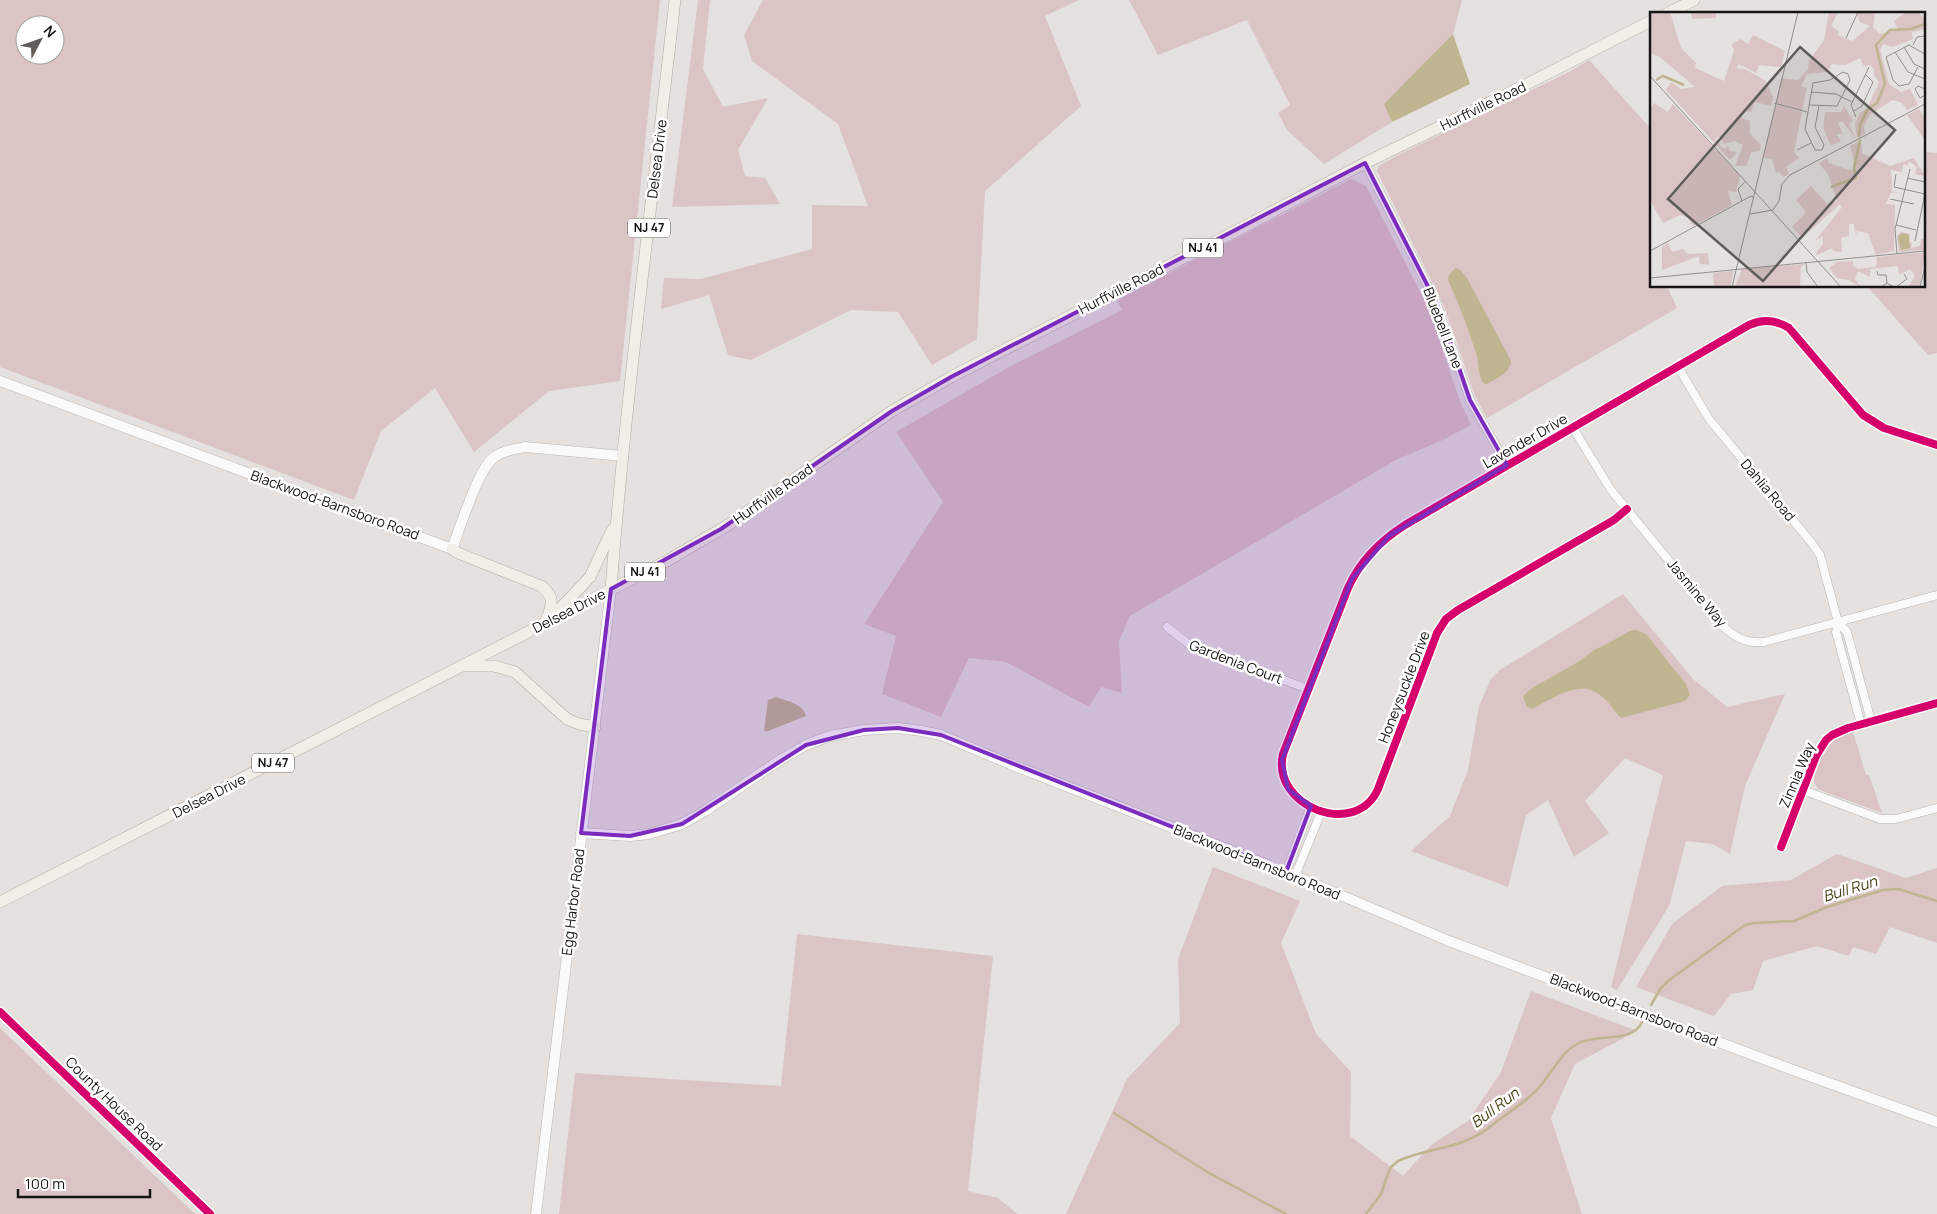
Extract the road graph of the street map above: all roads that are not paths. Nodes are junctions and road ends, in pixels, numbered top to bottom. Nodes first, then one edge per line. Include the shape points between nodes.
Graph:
1 (675, 0) edge
2 (1694, 0) edge
3 (1670, 12) edge
4 (1650, 22) edge
5 (1365, 163) junction
6 (1678, 366) junction
7 (0, 380) edge
8 (1573, 428) junction
9 (1937, 444) edge
10 (623, 456) junction
11 (1507, 465) junction
12 (1627, 509) junction
13 (616, 522) junction
14 (452, 549) junction
15 (611, 589) junction
16 (1937, 595) edge
17 (1838, 622) junction
18 (545, 623) junction
19 (1168, 627) dead end
20 (461, 666) junction
21 (1308, 690) junction
22 (1937, 703) edge
23 (1871, 721) junction
24 (1861, 724) junction
25 (594, 727) junction
26 (1803, 790) junction
27 (1312, 806) junction
28 (1937, 808) edge
29 (1322, 810) junction
30 (581, 833) junction
31 (1781, 847) dead end
32 (1291, 874) junction
33 (0, 902) edge
34 (0, 1012) edge
35 (1937, 1122) edge
36 (210, 1214) edge
37 (536, 1214) edge

1 - 10 main road, Delsea Drive / NJ 47
2 - 3 main road
4 - 5 main road, Hurffville Road / NJ 41
5 - 11 street, Bluebell Lane via 1435,301 1470,400
5 - 15 main road, Hurffville Road / NJ 41 via 951,377 892,411 721,530
6 - 8 street, Lavender Drive
6 - 9 street, Lavender Drive via 1752,324 1779,323 1798,336 1864,415 1884,428
6 - 17 street, Dahlia Road via 1709,419 1817,550
7 - 14 main road, Blackwood-Barnsboro Road
8 - 11 street, Lavender Drive
8 - 12 street, Jasmine Way via 1605,481
10 - 13 main road, Delsea Drive / NJ 47
10 - 14 main road via 525,447 509,450 492,459 481,475
11 - 21 street, Lavender Drive via 1405,525 1369,554 1348,588
12 - 17 street, Jasmine Way via 1720,623 1736,637 1764,642
12 - 29 street, Honeysuckle Drive via 1614,520 1446,619 1437,634 1376,794 1368,804 1353,813
13 - 15 main road, Delsea Drive / NJ 47
13 - 18 main road, NJ 47 via 590,577
14 - 18 main road via 542,586 552,599
15 - 18 main road, Delsea Drive / NJ 47
15 - 25 main road, Egg Harbor Road
16 - 17 street, Jasmine Way
17 - 23 street, Dahlia Road via 1846,632
17 - 24 street, Dahlia Road via 1836,632
18 - 20 main road, Delsea Drive / NJ 47
19 - 21 street, Gardenia Court via 1190,645
20 - 25 main road via 494,666 515,672 567,719
20 - 33 main road, Delsea Drive / NJ 47
21 - 27 street, Lavender Drive via 1283,754 1281,771 1293,794
22 - 23 street, Zinnia Way
23 - 24 street, Zinnia Way
24 - 26 street, Zinnia Way via 1836,732 1823,744
25 - 30 main road, Egg Harbor Road
26 - 28 street via 1886,820
26 - 31 street, Zinnia Way
27 - 29 street, Lavender Drive
27 - 32 street
29 - 32 street
30 - 32 main road, Blackwood-Barnsboro Road via 630,836 650,834 682,824 806,745 830,736 898,728 940,735
30 - 37 main road, Egg Harbor Road
32 - 35 main road, Blackwood-Barnsboro Road via 1449,941
34 - 36 street, County House Road

